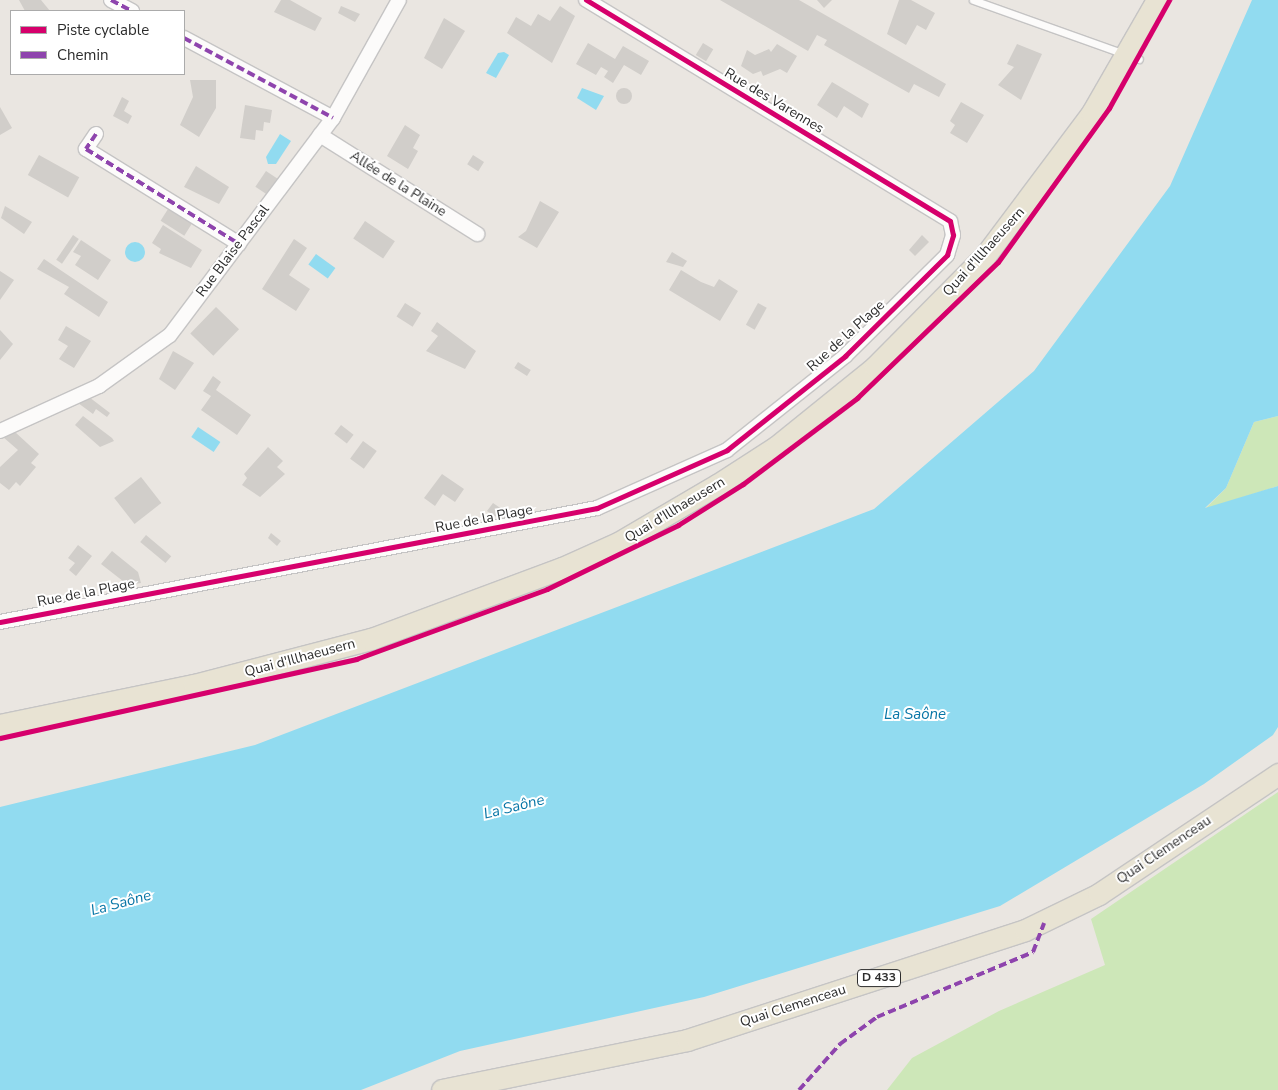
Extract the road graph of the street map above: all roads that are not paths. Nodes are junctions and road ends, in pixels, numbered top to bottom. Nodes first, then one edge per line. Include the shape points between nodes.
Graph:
1 (111, 0) edge
2 (399, 0) edge
3 (586, 0) edge
4 (973, 0) edge
5 (1157, 0) edge
6 (130, 10) edge
7 (185, 39) edge
8 (1133, 57) junction
9 (333, 118) junction
10 (96, 134) dead end
11 (320, 135) junction
12 (950, 221) joint
13 (477, 234) dead end
14 (239, 244) junction
15 (0, 431) edge
16 (3, 618) edge
17 (0, 725) edge
18 (1278, 774) edge
19 (442, 1090) edge

1 - 6 street
2 - 9 street, Rue Blaise Pascal
3 - 12 street, Rue des Varennes
4 - 8 lane
5 - 8 main road, Quai d'Illhaeusern
7 - 9 street
8 - 17 main road, Quai d'Illhaeusern via 1032,198 960,283 828,406 776,446 666,517 512,590 371,640 194,685
9 - 11 street, Rue Blaise Pascal
10 - 14 street via 86,150
11 - 13 street, Allée de la Plaine
11 - 14 street, Rue Blaise Pascal
12 - 16 street, Rue de la Plage via 953,235 947,255 845,356 727,450 662,482 597,508 507,527
14 - 15 street, Rue Blaise Pascal via 170,335 100,386
18 - 19 main road, Quai Clemenceau / D 433 via 1099,894 1025,930 687,1040

